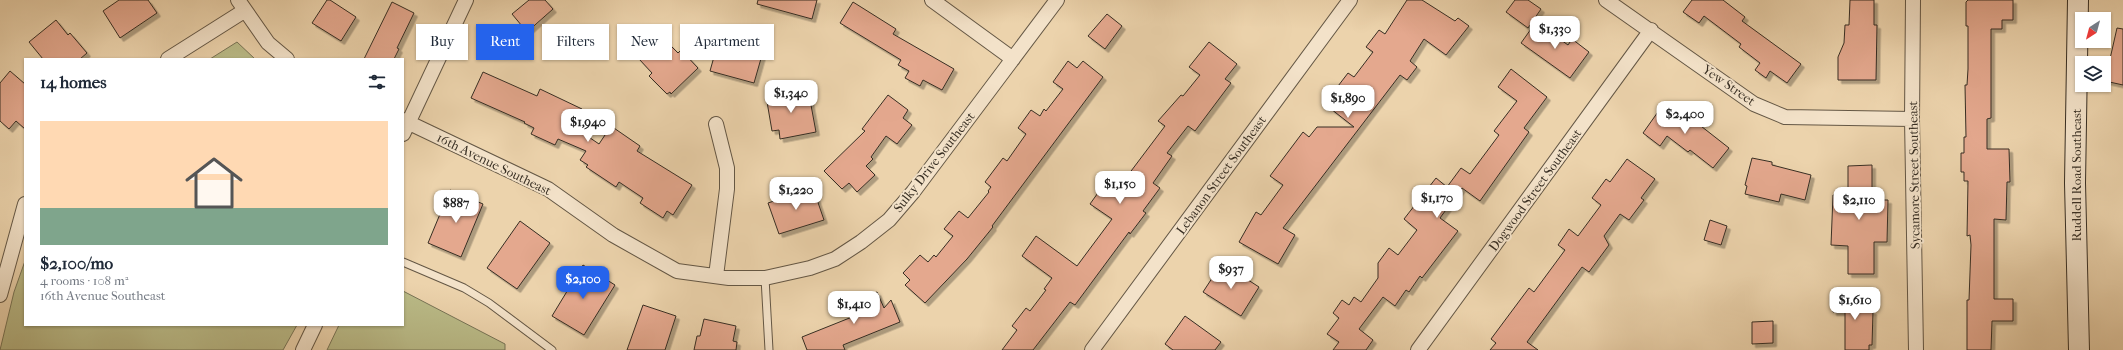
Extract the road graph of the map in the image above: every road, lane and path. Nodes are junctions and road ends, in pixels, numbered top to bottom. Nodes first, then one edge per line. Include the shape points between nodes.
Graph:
1 (466, 0) edge
2 (932, 0) edge
3 (1057, 0) edge
4 (1350, 0) edge
5 (1606, 0) edge
6 (1913, 0) edge
7 (2078, 0) edge
8 (241, 6) edge
9 (1651, 30) junction
10 (169, 58) edge
11 (286, 58) edge
12 (1013, 59) junction
13 (1912, 118) junction
14 (716, 124) dead end
15 (405, 126) edge
16 (24, 208) edge
17 (658, 260) joint
18 (404, 262) edge
19 (716, 276) junction
20 (765, 278) junction
21 (0, 295) edge
22 (314, 326) edge
23 (303, 350) edge
24 (552, 350) edge
25 (769, 350) edge
26 (1092, 350) edge
27 (1418, 350) edge
28 (1916, 350) edge
29 (2079, 350) edge

1 - 15 street
2 - 12 street
3 - 12 street, Sulky Drive Southeast
4 - 26 street, Lebanon Street Southeast
5 - 9 street, Yew Street
6 - 13 street, Sycamore Street Southeast
7 - 29 main road, Ruddell Road Southeast via 2075,183
8 - 10 street
8 - 11 street via 268,43
9 - 13 street, Yew Street via 1754,104 1785,117
9 - 27 street, Dogwood Street Southeast
12 - 20 street, Sulky Drive Southeast via 889,220 835,259 810,268
13 - 28 street, Sycamore Street Southeast
14 - 19 street via 727,168 727,188
15 - 17 street, 16th Avenue Southeast via 548,189 613,235
16 - 21 street
17 - 19 street, Sulky Drive Southeast via 677,271
18 - 24 lane via 464,288 489,303
19 - 20 street, Sulky Drive Southeast
20 - 25 lane
22 - 23 street

